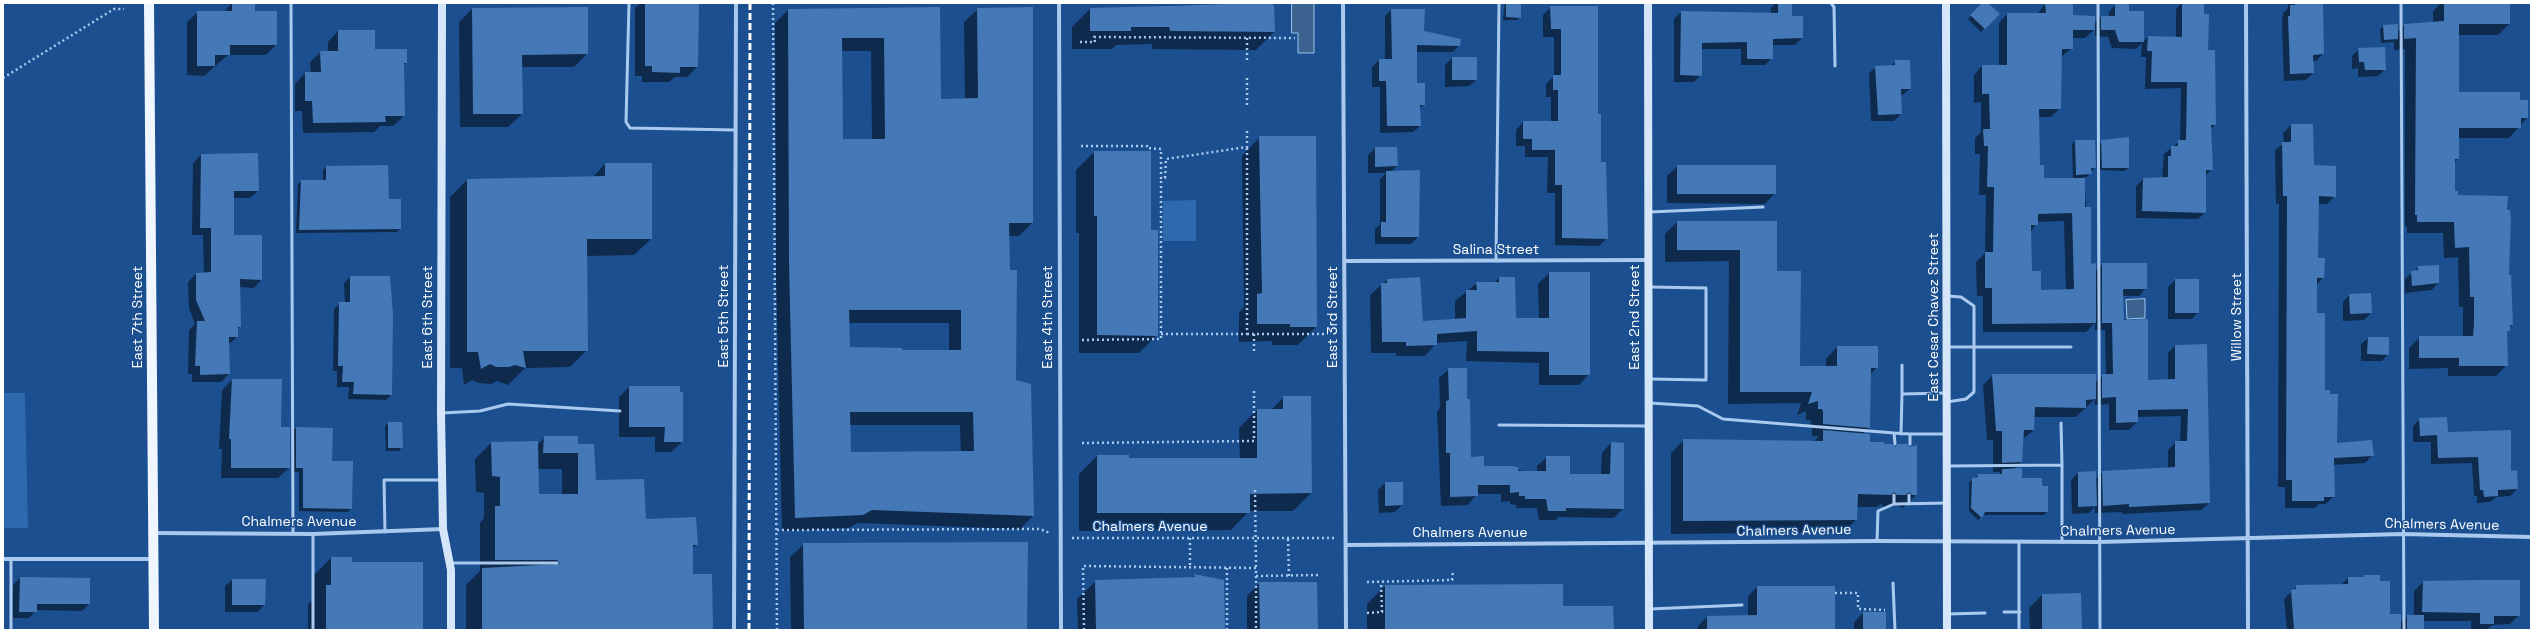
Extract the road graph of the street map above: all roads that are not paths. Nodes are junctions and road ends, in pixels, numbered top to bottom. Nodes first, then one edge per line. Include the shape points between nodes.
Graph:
1 (149, 3) edge
2 (291, 3) edge
3 (442, 3) edge
4 (629, 3) edge
5 (736, 3) edge
6 (1059, 3) edge
7 (1343, 3) edge
8 (1499, 3) edge
9 (1648, 3) edge
10 (1831, 3) edge
11 (1946, 3) edge
12 (2098, 3) edge
13 (2246, 3) edge
14 (2402, 3) edge
15 (1835, 66) dead end
16 (736, 130) junction
17 (1763, 207) dead end
18 (1648, 212) junction
19 (1648, 260) junction
20 (1344, 261) junction
21 (1496, 261) junction
22 (1648, 287) junction
23 (1946, 295) junction
24 (1947, 348) junction
25 (1974, 348) junction
26 (2072, 348) dead end
27 (1902, 365) dead end
28 (1648, 380) junction
29 (1947, 392) junction
30 (1902, 394) junction
31 (1947, 402) junction
32 (1648, 403) junction
33 (620, 410) dead end
34 (441, 413) junction
35 (2061, 423) dead end
36 (1499, 425) dead end
37 (1648, 426) junction
38 (1894, 433) junction
39 (1901, 434) junction
40 (1910, 434) junction
41 (1947, 434) junction
42 (1895, 444) dead end
43 (1910, 444) dead end
44 (2062, 465) junction
45 (1947, 466) junction
46 (442, 480) junction
47 (1894, 495) dead end
48 (1909, 495) dead end
49 (1947, 503) junction
50 (1894, 504) junction
51 (1909, 504) junction
52 (443, 529) junction
53 (385, 532) junction
54 (154, 533) junction
55 (293, 533) junction
56 (314, 534) junction
57 (2403, 534) junction
58 (2531, 537) edge
59 (2249, 540) junction
60 (1877, 541) junction
61 (1947, 542) junction
62 (2020, 542) junction
63 (2062, 542) junction
64 (2099, 542) junction
65 (1648, 543) junction
66 (1346, 545) junction
67 (3, 559) edge
68 (11, 559) junction
69 (154, 559) junction
70 (450, 563) junction
71 (557, 563) dead end
72 (1893, 583) dead end
73 (1742, 605) dead end
74 (1649, 610) junction
75 (2004, 612) dead end
76 (2020, 612) junction
77 (1984, 613) dead end
78 (1948, 614) junction
79 (11, 630) edge
80 (154, 630) edge
81 (313, 630) edge
82 (451, 630) edge
83 (734, 630) edge
84 (1061, 630) edge
85 (1346, 630) edge
86 (1649, 630) edge
87 (1895, 630) edge
88 (1948, 630) edge
89 (2020, 630) edge
90 (2100, 630) edge
91 (2248, 630) edge
92 (2404, 630) edge

1 - 54 main road, East 7th Street
2 - 55 lane
3 - 34 street, East 6th Street
4 - 16 lane via 626,122 630,128
5 - 16 street, East 5th Street
6 - 84 street, East 4th Street
7 - 20 street, East 3rd Street
8 - 21 lane
9 - 18 street, East 2nd Street
10 - 15 lane via 1834,7
11 - 23 street, East Cesar Chavez Street
12 - 64 lane
13 - 59 street, Willow Street
14 - 57 lane
16 - 83 street, East 5th Street
17 - 18 lane
18 - 19 street, East 2nd Street
19 - 21 street, Salina Street
19 - 22 street, East 2nd Street
20 - 21 street, Salina Street
20 - 66 street, East 3rd Street
22 - 28 street, East 2nd Street
22 - 28 lane via 1706,288 1706,380
23 - 24 street, East Cesar Chavez Street
23 - 25 lane via 1961,298 1974,306
24 - 25 lane
24 - 29 street, East Cesar Chavez Street
25 - 26 lane
25 - 31 lane via 1974,392 1966,399
27 - 30 lane
28 - 32 street, East 2nd Street
29 - 30 lane
29 - 31 street, East Cesar Chavez Street
30 - 39 lane
31 - 41 street, East Cesar Chavez Street
32 - 37 street, East 2nd Street
32 - 38 lane via 1698,406 1723,419
33 - 34 lane via 508,404 480,411
34 - 46 street, East 6th Street
35 - 44 lane
36 - 37 lane
37 - 65 street, East 2nd Street
38 - 39 lane
38 - 42 lane
39 - 40 lane
40 - 41 lane
40 - 43 lane
41 - 45 street, East Cesar Chavez Street
44 - 45 lane
44 - 63 lane
45 - 49 street, East Cesar Chavez Street
46 - 52 street, East 6th Street
46 - 53 lane via 384,480
47 - 50 lane
48 - 51 lane
49 - 51 lane
49 - 61 street, East Cesar Chavez Street
50 - 51 lane
50 - 60 lane via 1878,511
52 - 53 street, Chalmers Avenue
52 - 70 street, East 6th Street
53 - 56 street, Chalmers Avenue
54 - 55 street, Chalmers Avenue
54 - 69 main road, East 7th Street
55 - 56 street, Chalmers Avenue
56 - 81 lane
57 - 58 street, Chalmers Avenue
57 - 59 street, Chalmers Avenue
57 - 92 lane
59 - 64 street, Chalmers Avenue
59 - 91 street, Willow Street
60 - 61 street, Chalmers Avenue
60 - 65 street, Chalmers Avenue
61 - 62 street, Chalmers Avenue
61 - 78 street, East Cesar Chavez Street
62 - 63 street, Chalmers Avenue
62 - 76 lane
63 - 64 street, Chalmers Avenue
64 - 90 lane
65 - 66 street, Chalmers Avenue
65 - 74 street, East 2nd Street
66 - 85 street, East 3rd Street
67 - 68 street
68 - 69 street
68 - 79 lane
69 - 80 main road, East 7th Street
70 - 71 lane
70 - 82 street, East 6th Street
72 - 87 lane
73 - 74 lane
74 - 86 street, East 2nd Street
75 - 76 lane
76 - 89 lane
77 - 78 lane
78 - 88 street, East Cesar Chavez Street

